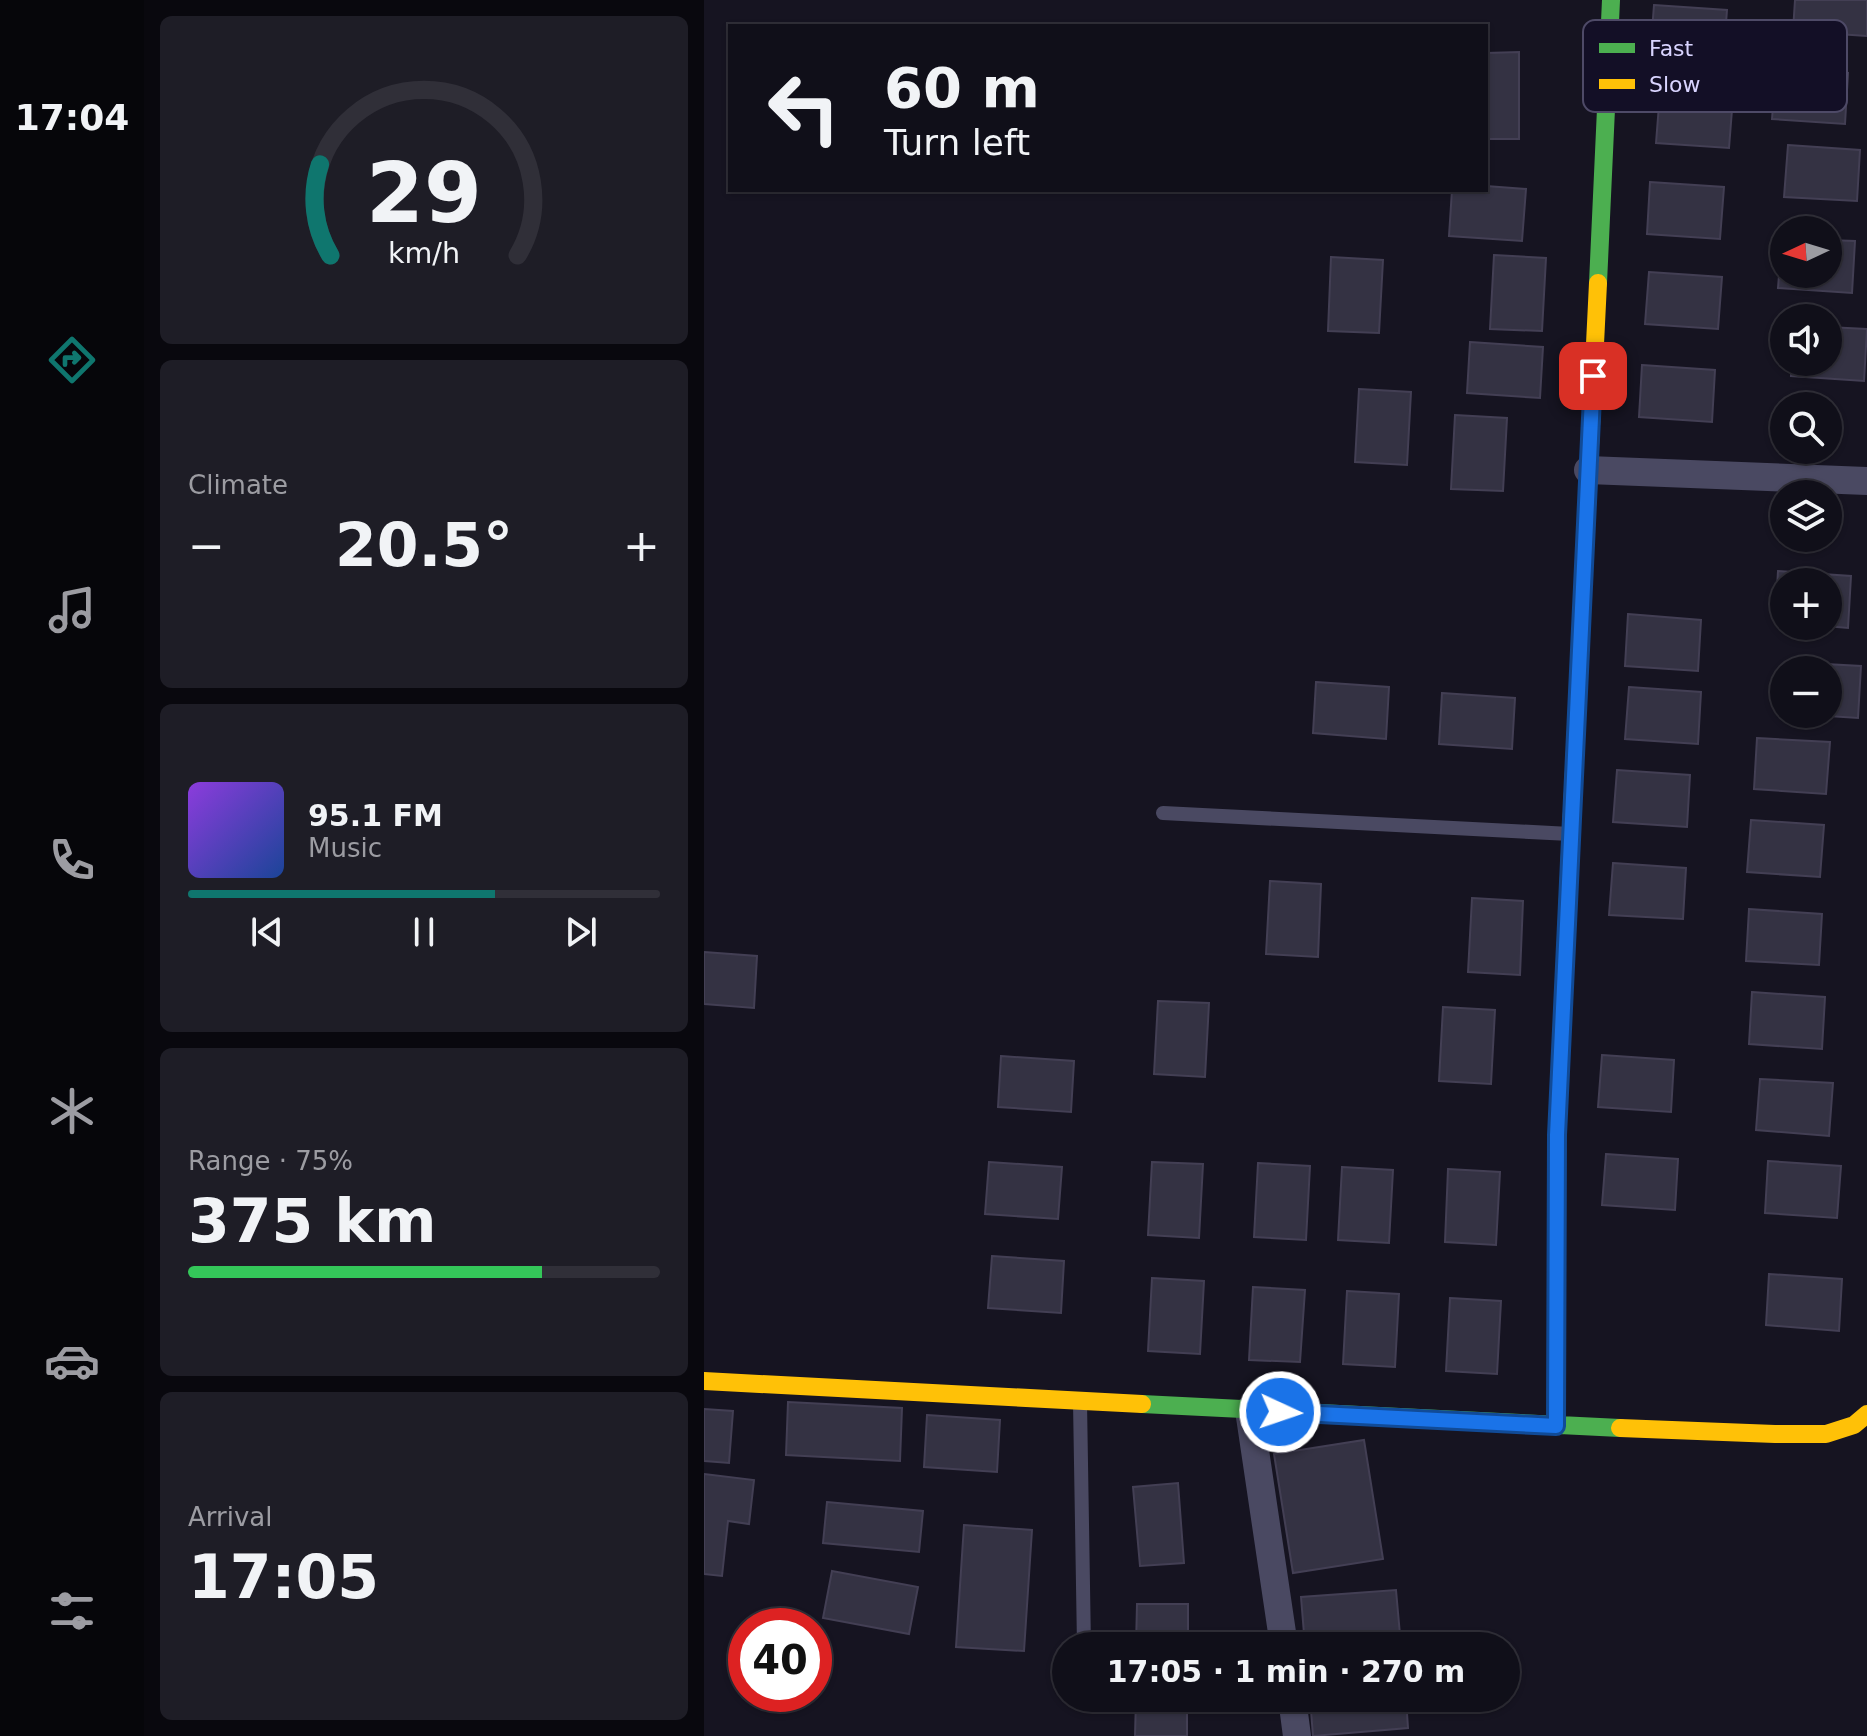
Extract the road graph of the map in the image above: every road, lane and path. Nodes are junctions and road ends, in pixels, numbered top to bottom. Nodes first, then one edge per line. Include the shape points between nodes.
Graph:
1 (1611, 0) edge
2 (1610, 20) edge
3 (1606, 112) edge
4 (1588, 470) junction
5 (1867, 481) edge
6 (1163, 813) dead end
7 (1571, 834) junction
8 (704, 1381) edge
9 (1080, 1401) junction
10 (1249, 1410) junction
11 (1867, 1414) edge
12 (1556, 1426) junction
13 (1084, 1632) edge
14 (1282, 1632) edge
15 (1294, 1712) edge
16 (1297, 1736) edge

1 - 2 street
3 - 4 street
4 - 5 street
4 - 7 street
6 - 7 lane
7 - 12 street via 1557,1135
8 - 9 street
9 - 10 street
9 - 13 lane
10 - 12 street
10 - 14 street
11 - 12 street via 1854,1425 1826,1434
15 - 16 street

